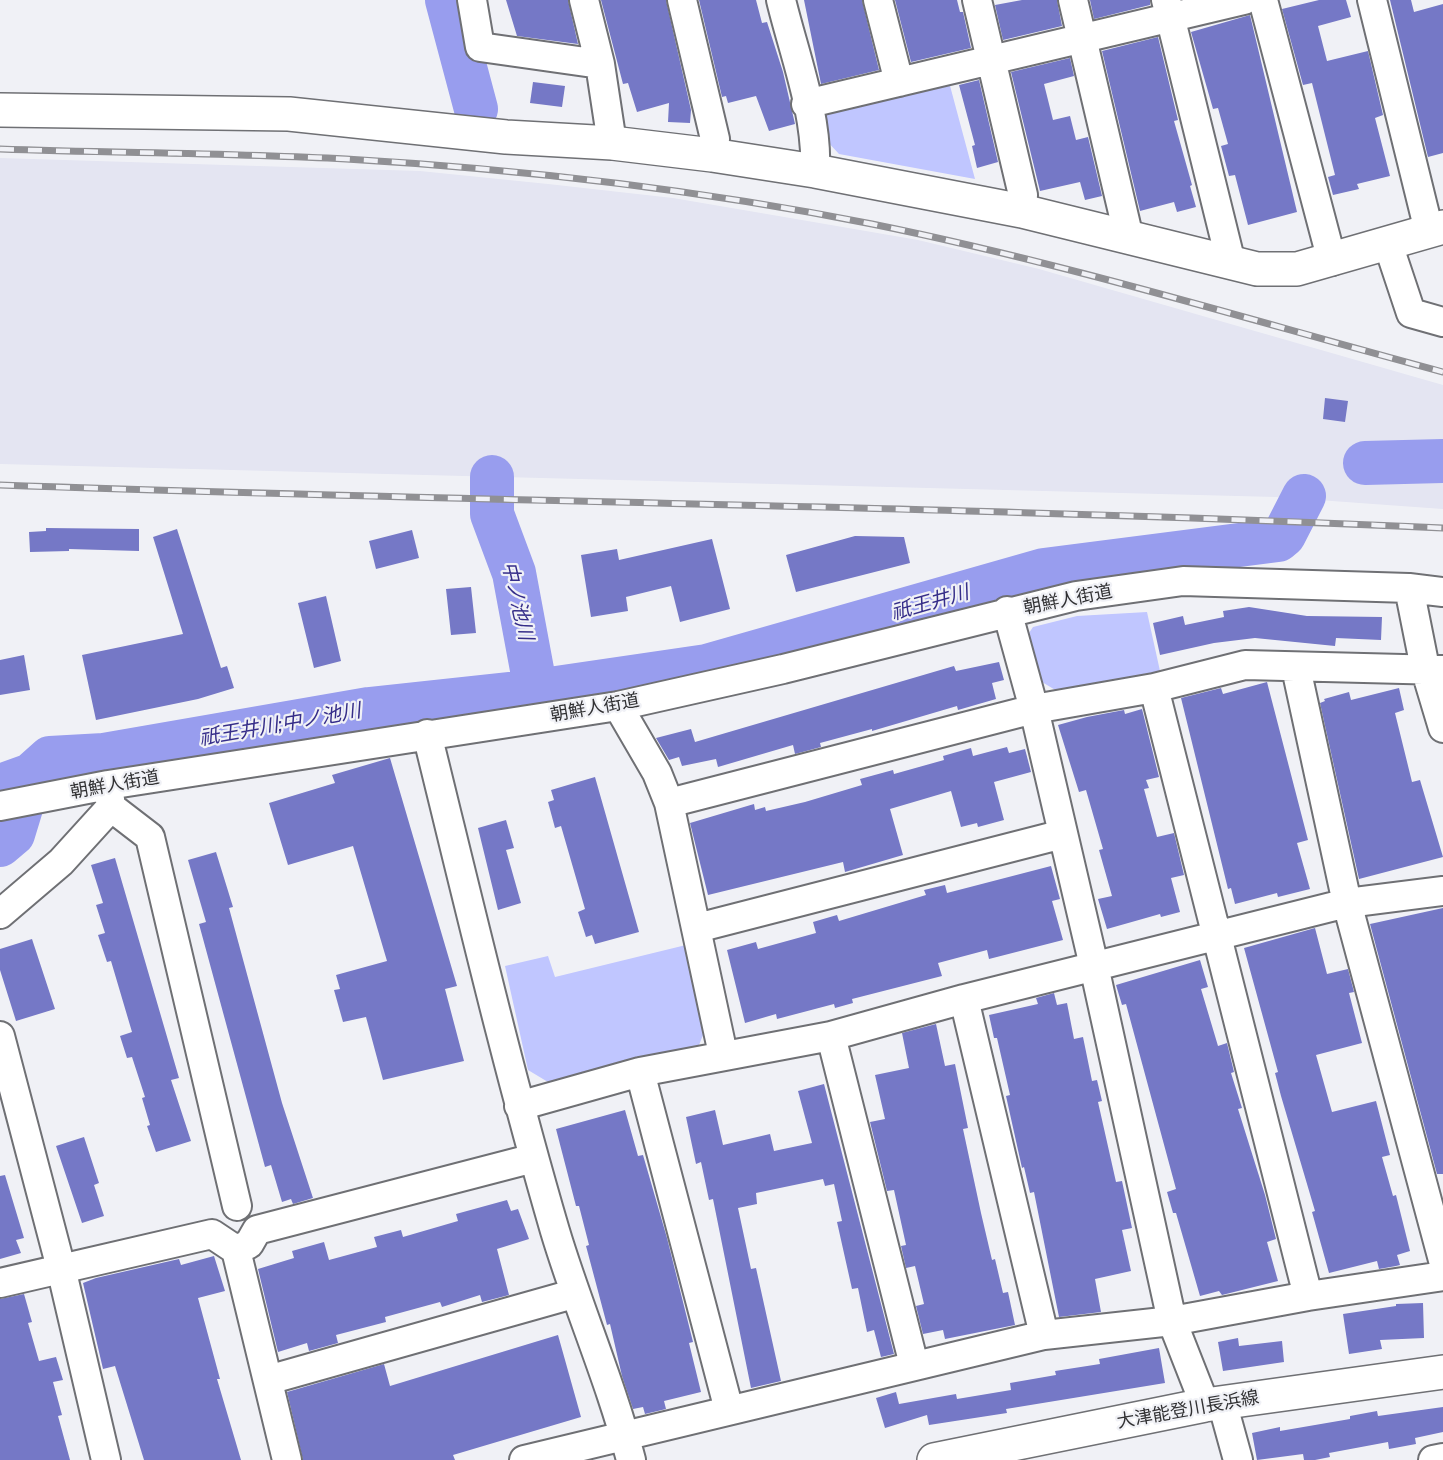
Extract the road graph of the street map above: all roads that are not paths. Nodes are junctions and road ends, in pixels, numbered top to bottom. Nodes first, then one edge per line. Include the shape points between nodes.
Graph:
1 (472, 0) edge
2 (584, 0) edge
3 (682, 0) edge
4 (781, 0) edge
5 (878, 0) edge
6 (977, 0) edge
7 (1073, 0) edge
8 (1244, 0) edge
9 (1263, 0) edge
10 (1372, 0) edge
11 (1168, 9) edge
12 (1082, 39) junction
13 (992, 62) junction
14 (600, 64) junction
15 (899, 82) junction
16 (806, 104) junction
17 (0, 110) edge
18 (612, 143) junction
19 (712, 155) junction
20 (815, 171) junction
21 (1022, 211) junction
22 (1436, 229) edge
23 (1129, 238) junction
24 (1388, 244) junction
25 (1332, 261) junction
26 (1231, 262) junction
27 (1443, 322) edge
28 (1409, 588) junction
29 (1443, 592) edge
30 (1007, 611) junction
31 (1296, 668) junction
32 (1434, 669) edge
33 (1154, 688) junction
34 (618, 706) junction
35 (1034, 709) junction
36 (1443, 728) edge
37 (427, 734) junction
38 (110, 796) junction
39 (669, 803) junction
40 (0, 806) edge
41 (1063, 834) junction
42 (1443, 891) edge
43 (1347, 903) junction
44 (0, 914) edge
45 (698, 928) junction
46 (1218, 934) junction
47 (1094, 966) junction
48 (964, 999) junction
49 (0, 1036) edge
50 (831, 1036) junction
51 (723, 1054) junction
52 (640, 1072) junction
53 (519, 1106) junction
54 (534, 1158) junction
55 (237, 1206) junction
56 (257, 1230) junction
57 (212, 1234) junction
58 (236, 1250) junction
59 (1443, 1260) edge
60 (61, 1268) junction
61 (1443, 1276) edge
62 (0, 1282) edge
63 (573, 1294) junction
64 (1308, 1296) junction
65 (1173, 1321) junction
66 (1044, 1335) junction
67 (914, 1365) junction
68 (1443, 1372) edge
69 (268, 1380) junction
70 (1213, 1403) junction
71 (729, 1410) junction
72 (628, 1447) edge
73 (1443, 1458) edge
74 (106, 1460) edge
75 (287, 1460) edge
76 (524, 1460) edge
77 (934, 1460) edge
78 (1238, 1460) edge
79 (1433, 1460) edge

1 - 14 street via 480,47
2 - 14 street
3 - 19 street via 715,139
4 - 16 street
5 - 15 street
6 - 13 street
7 - 12 street
8 - 11 street
9 - 25 street
10 - 22 street
11 - 12 street
11 - 26 street
12 - 13 street
12 - 23 street
13 - 15 street
13 - 21 street via 1023,195
14 - 18 street
15 - 16 street
16 - 20 street via 816,154
17 - 18 street via 289,114 495,136
18 - 19 street
19 - 20 street
20 - 21 street
21 - 23 street
22 - 24 street
23 - 26 street
24 - 25 street
24 - 27 street via 1411,313
25 - 26 street via 1297,269 1257,269
28 - 29 street, 朝鮮人街道
28 - 30 street, 朝鮮人街道 via 1183,582 1076,596
28 - 32 street
30 - 34 street, 朝鮮人街道 via 783,669
30 - 35 street
31 - 32 street
31 - 33 street via 1245,664
31 - 43 street
32 - 36 street
33 - 35 street
33 - 46 street
34 - 37 street, 朝鮮人街道
34 - 39 street via 657,773
35 - 39 street
35 - 41 street
37 - 38 street, 朝鮮人街道
37 - 53 street
38 - 40 street, 朝鮮人街道 via 65,794
38 - 44 street via 61,862
38 - 55 street via 150,837
39 - 45 street
41 - 45 street
41 - 47 street
42 - 43 street
43 - 46 street
43 - 59 street
45 - 51 street
46 - 47 street
46 - 64 street
47 - 48 street
47 - 65 street
48 - 50 street
48 - 66 street
49 - 60 street
50 - 51 street
50 - 67 street
51 - 52 street
52 - 53 street
52 - 71 street
53 - 54 street
54 - 56 street
54 - 63 street
55 - 56 street via 252,1217
55 - 57 street via 219,1216
56 - 58 street via 249,1244
57 - 58 street
57 - 60 street
58 - 69 street
60 - 62 street
60 - 74 street
61 - 64 street
63 - 69 street
63 - 72 street
64 - 65 street
65 - 66 street
65 - 70 street
66 - 67 street
67 - 71 street
68 - 70 street, 大津能登川長浜線
69 - 75 street
70 - 77 street, 大津能登川長浜線
70 - 78 street
71 - 72 street
72 - 76 street
73 - 79 street

